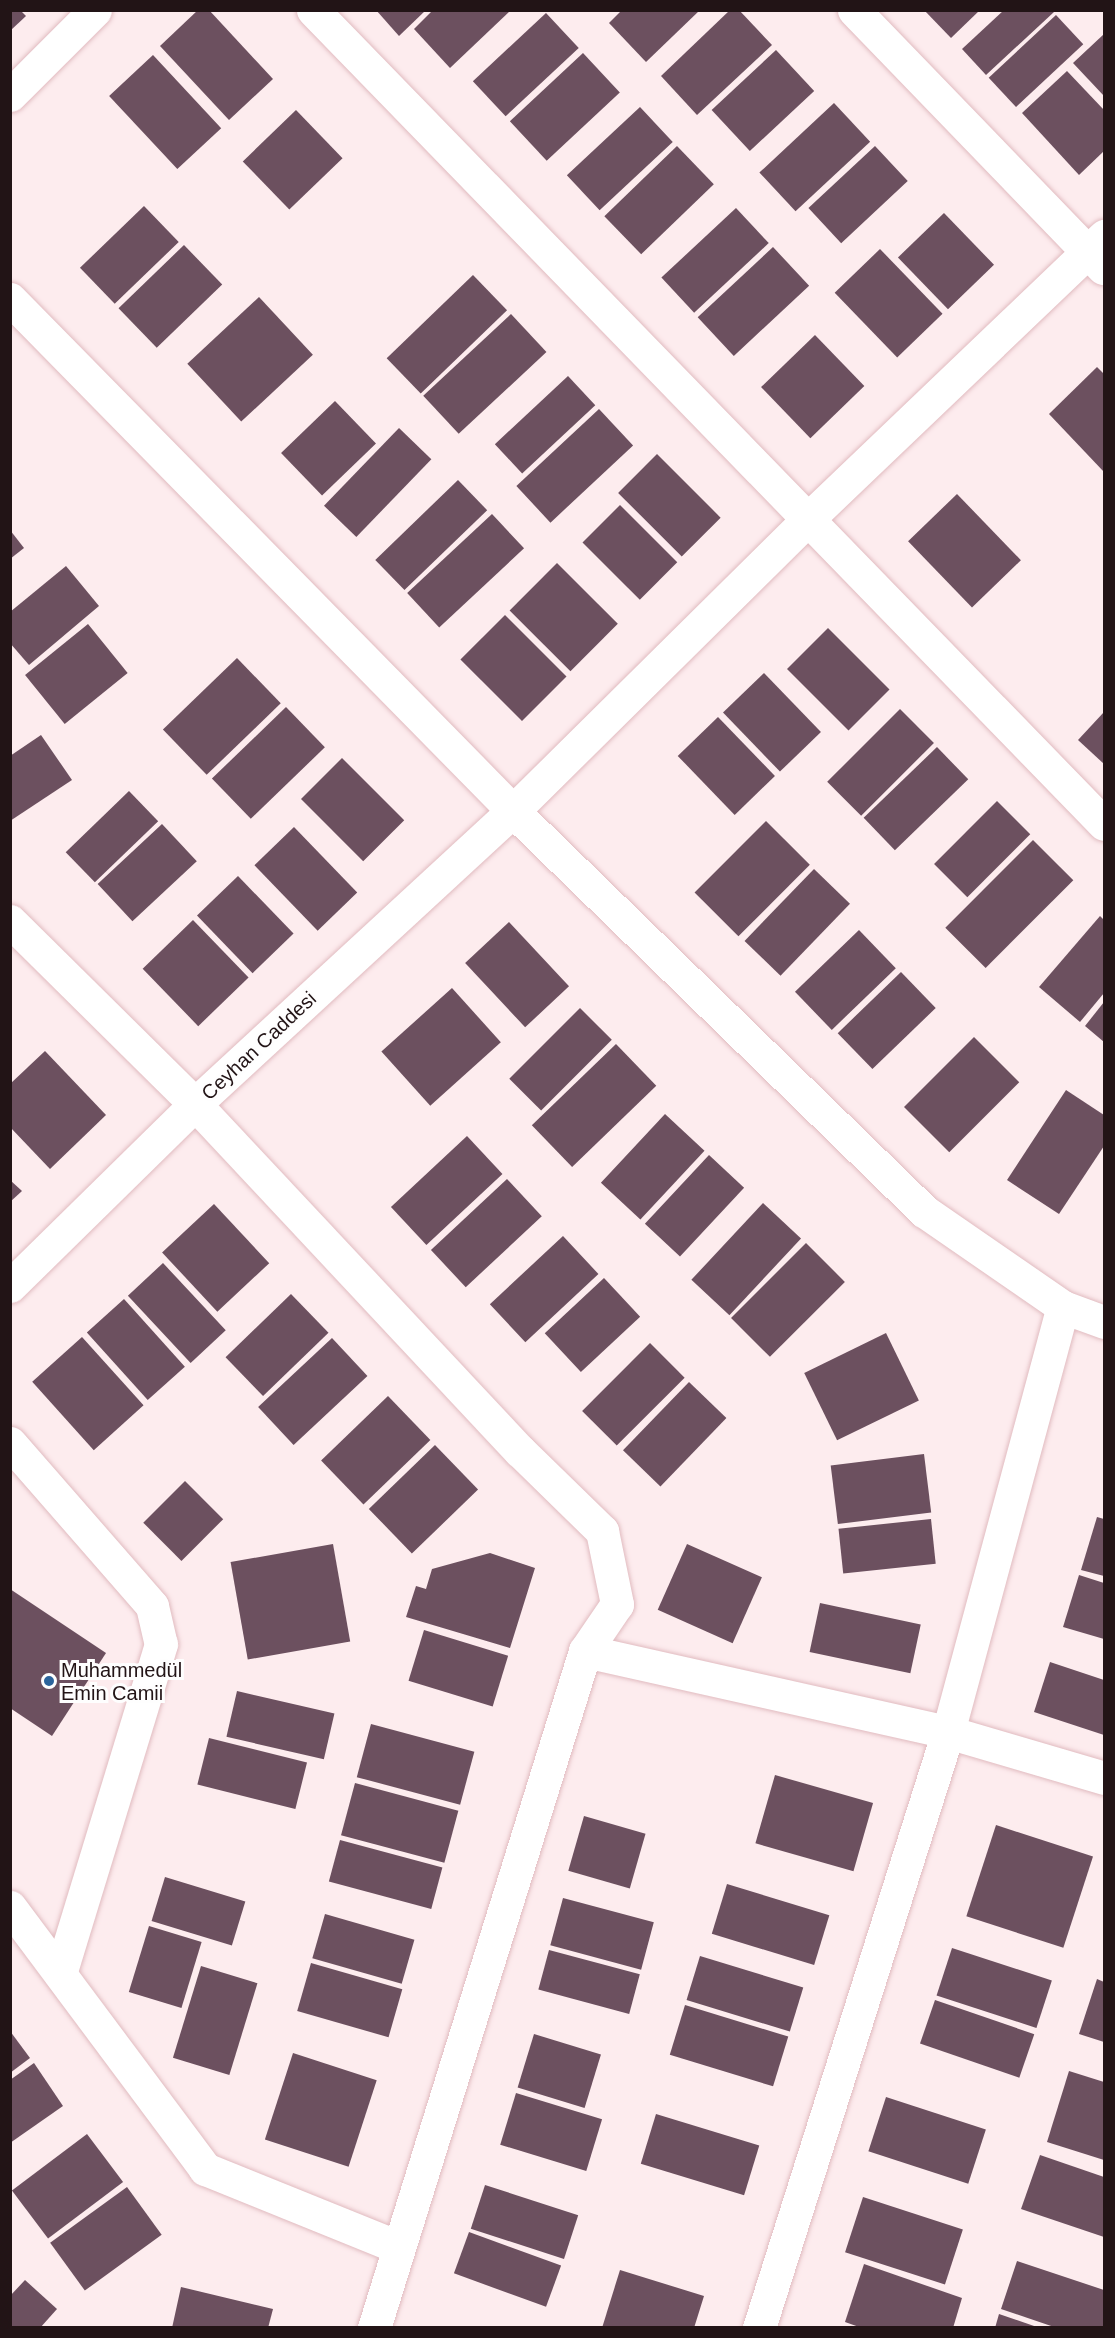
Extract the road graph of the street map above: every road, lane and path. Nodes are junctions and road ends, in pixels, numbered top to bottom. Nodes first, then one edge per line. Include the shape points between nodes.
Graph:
1 (95, 10) edge
2 (313, 10) edge
3 (854, 10) edge
4 (10, 95) edge
5 (1099, 252) edge
6 (10, 298) edge
7 (810, 517) junction
8 (513, 811) junction
9 (1104, 824) edge
10 (10, 921) edge
11 (195, 1104) junction
12 (10, 1286) edge
13 (1063, 1307) junction
14 (1104, 1322) edge
15 (10, 1443) edge
16 (585, 1651) junction
17 (948, 1732) junction
18 (1104, 1778) edge
19 (10, 1907) edge
20 (62, 1972) junction
21 (398, 2247) junction
22 (374, 2328) edge
23 (759, 2328) edge

1 - 4 street
2 - 7 street
3 - 5 street
5 - 7 street, Ceyhan Caddesi
6 - 8 street
7 - 8 street, Ceyhan Caddesi
7 - 9 street
8 - 11 street, Ceyhan Caddesi
8 - 13 street via 924,1210
10 - 11 street
11 - 12 street, Ceyhan Caddesi
11 - 16 street via 520,1451 602,1531 617,1604
13 - 14 street
13 - 17 street
15 - 20 street via 152,1606 161,1644
16 - 17 street
16 - 21 street
17 - 18 street
17 - 23 street
19 - 20 street
20 - 21 street via 205,2169
21 - 22 street

